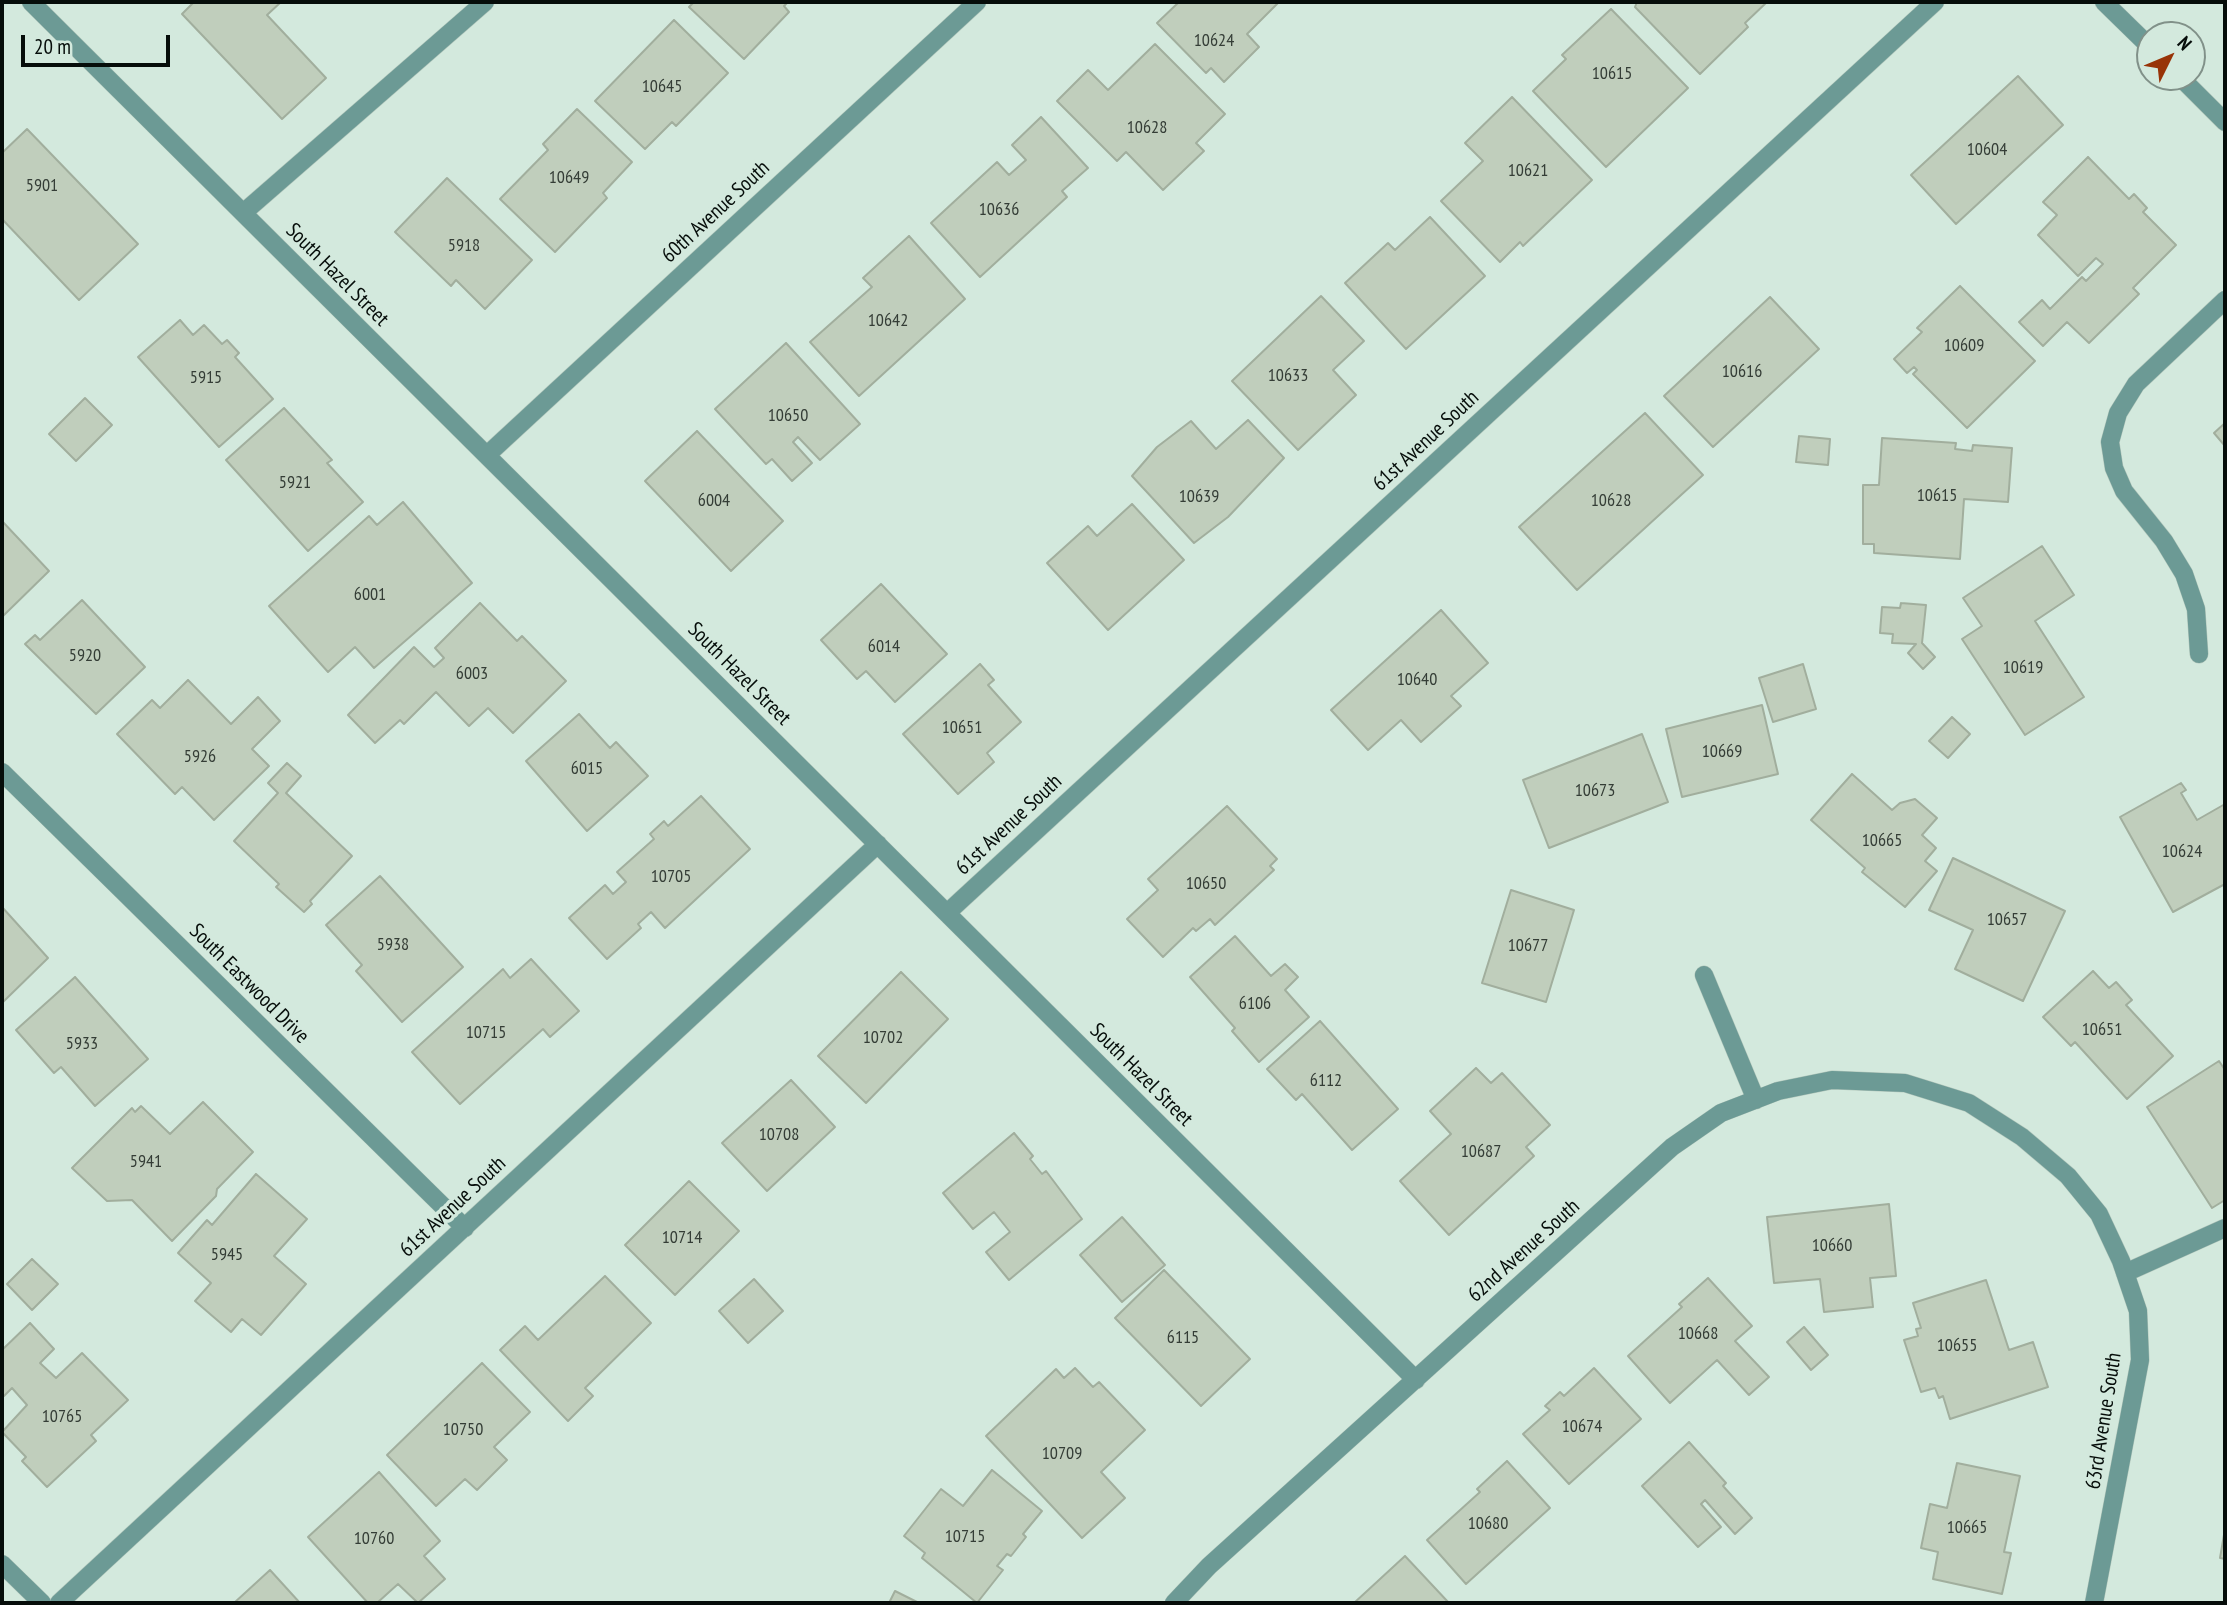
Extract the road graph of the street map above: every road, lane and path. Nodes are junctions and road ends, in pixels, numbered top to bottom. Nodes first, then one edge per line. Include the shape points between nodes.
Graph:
1 (31, 2) edge
2 (485, 2) edge
3 (977, 2) edge
4 (1935, 2) edge
5 (2104, 2) edge
6 (2136, 33) edge
7 (2194, 91) edge
8 (2225, 122) edge
9 (243, 213) junction
10 (2225, 300) edge
11 (486, 455) junction
12 (2199, 654) dead end
13 (2, 772) edge
14 (878, 844) junction
15 (947, 913) junction
16 (1704, 975) dead end
17 (1756, 1100) junction
18 (1969, 1103) joint
19 (465, 1227) junction
20 (2225, 1227) edge
21 (2125, 1273) junction
22 (1416, 1380) junction
23 (2, 1564) edge
24 (42, 1603) edge
25 (58, 1603) edge
26 (1174, 1603) edge
27 (2094, 1603) edge

1 - 9 street, South Hazel Street
2 - 9 street
3 - 11 street, 60th Avenue South
4 - 15 street, 61st Avenue South
5 - 6 street
7 - 8 street
9 - 11 street, South Hazel Street
10 - 12 street via 2136,384 2118,413 2110,442 2124,492 2184,574 2196,609
11 - 14 street, South Hazel Street
13 - 19 street, South Eastwood Drive
14 - 15 street, South Hazel Street
14 - 19 street, 61st Avenue South
15 - 22 street, South Hazel Street
16 - 17 street
17 - 18 street, 62nd Avenue South via 1832,1080 1905,1083
17 - 22 street, 62nd Avenue South via 1721,1113 1672,1147
18 - 21 street, 63rd Avenue South via 2068,1176 2099,1214
19 - 25 street, 61st Avenue South
20 - 21 street
21 - 27 street, 63rd Avenue South via 2138,1311 2140,1360
22 - 26 street, 62nd Avenue South
23 - 24 street

